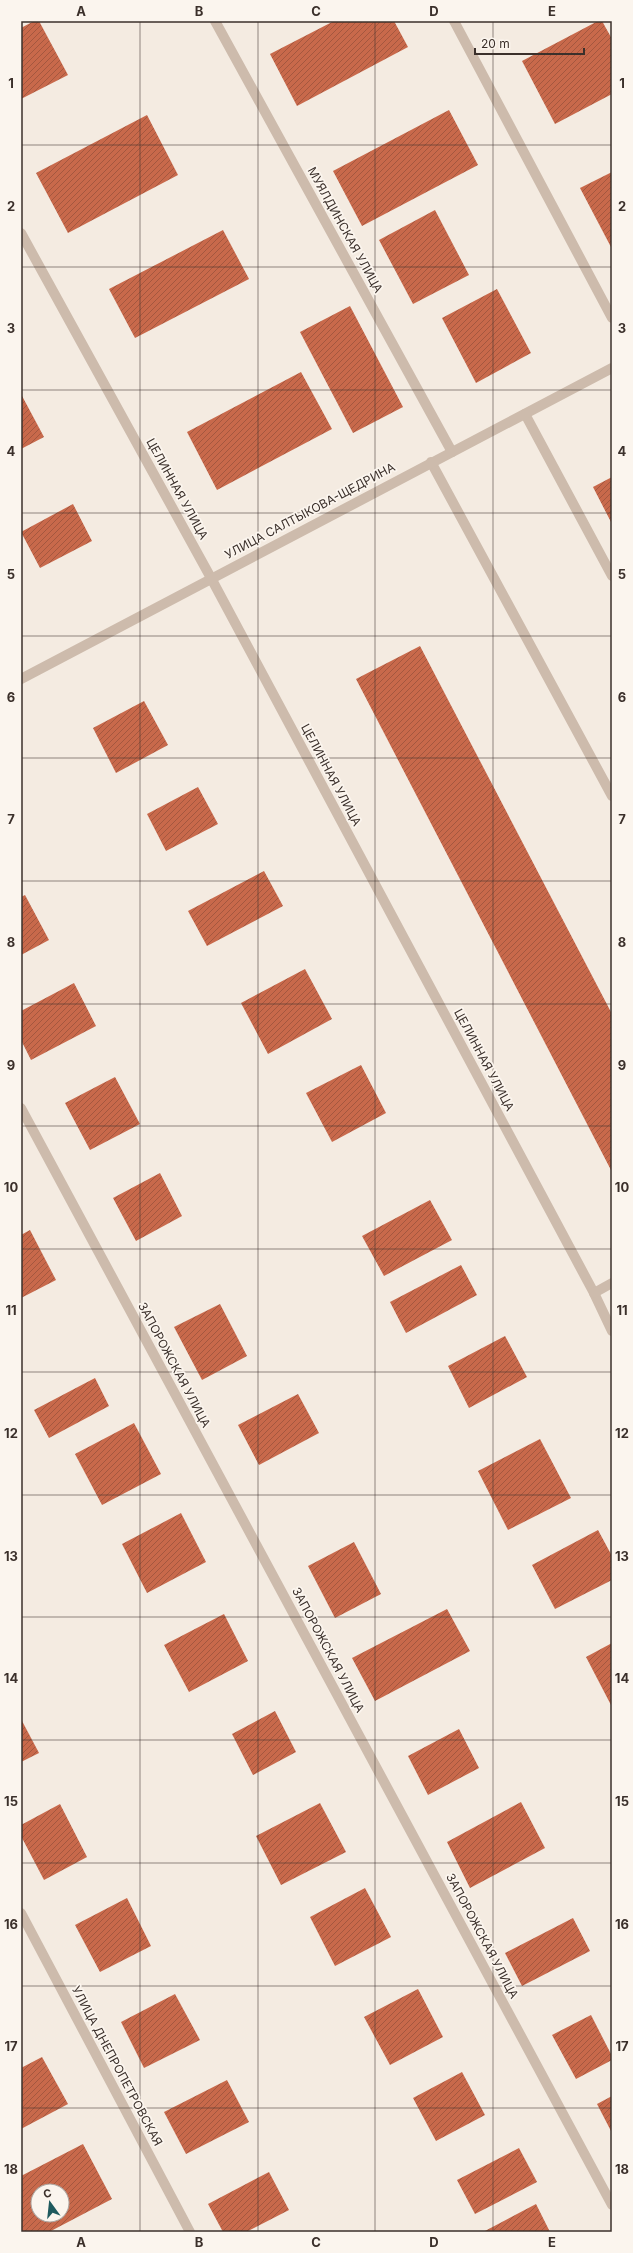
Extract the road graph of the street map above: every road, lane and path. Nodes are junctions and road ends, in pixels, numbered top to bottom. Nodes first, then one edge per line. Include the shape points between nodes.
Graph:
1 (215, 21) edge
2 (454, 21) edge
3 (21, 233) edge
4 (612, 318) edge
5 (612, 368) edge
6 (525, 414) junction
7 (452, 452) junction
8 (431, 462) junction
9 (612, 576) edge
10 (211, 578) junction
11 (21, 679) edge
12 (612, 796) edge
13 (21, 1108) edge
14 (612, 1283) edge
15 (594, 1293) junction
16 (612, 1331) edge
17 (21, 1913) edge
18 (612, 2205) edge
19 (190, 2232) edge

1 - 7 street, МУЯЛДИНСКАЯ УЛИЦА
2 - 4 street
3 - 10 street, ЦЕЛИННАЯ УЛИЦА
5 - 6 street, УЛИЦА САЛТЫКОВА-ЩЕДРИНА
6 - 7 street, УЛИЦА САЛТЫКОВА-ЩЕДРИНА
6 - 9 street
7 - 8 street, УЛИЦА САЛТЫКОВА-ЩЕДРИНА
8 - 10 street, УЛИЦА САЛТЫКОВА-ЩЕДРИНА
8 - 12 street
10 - 11 street, УЛИЦА САЛТЫКОВА-ЩЕДРИНА
10 - 15 street, ЦЕЛИННАЯ УЛИЦА
13 - 18 street, ЗАПОРОЖСКАЯ УЛИЦА
14 - 15 street
15 - 16 street, ЦЕЛИННАЯ УЛИЦА
17 - 19 street, УЛИЦА ДНЕПРОПЕТРОВСКАЯ

